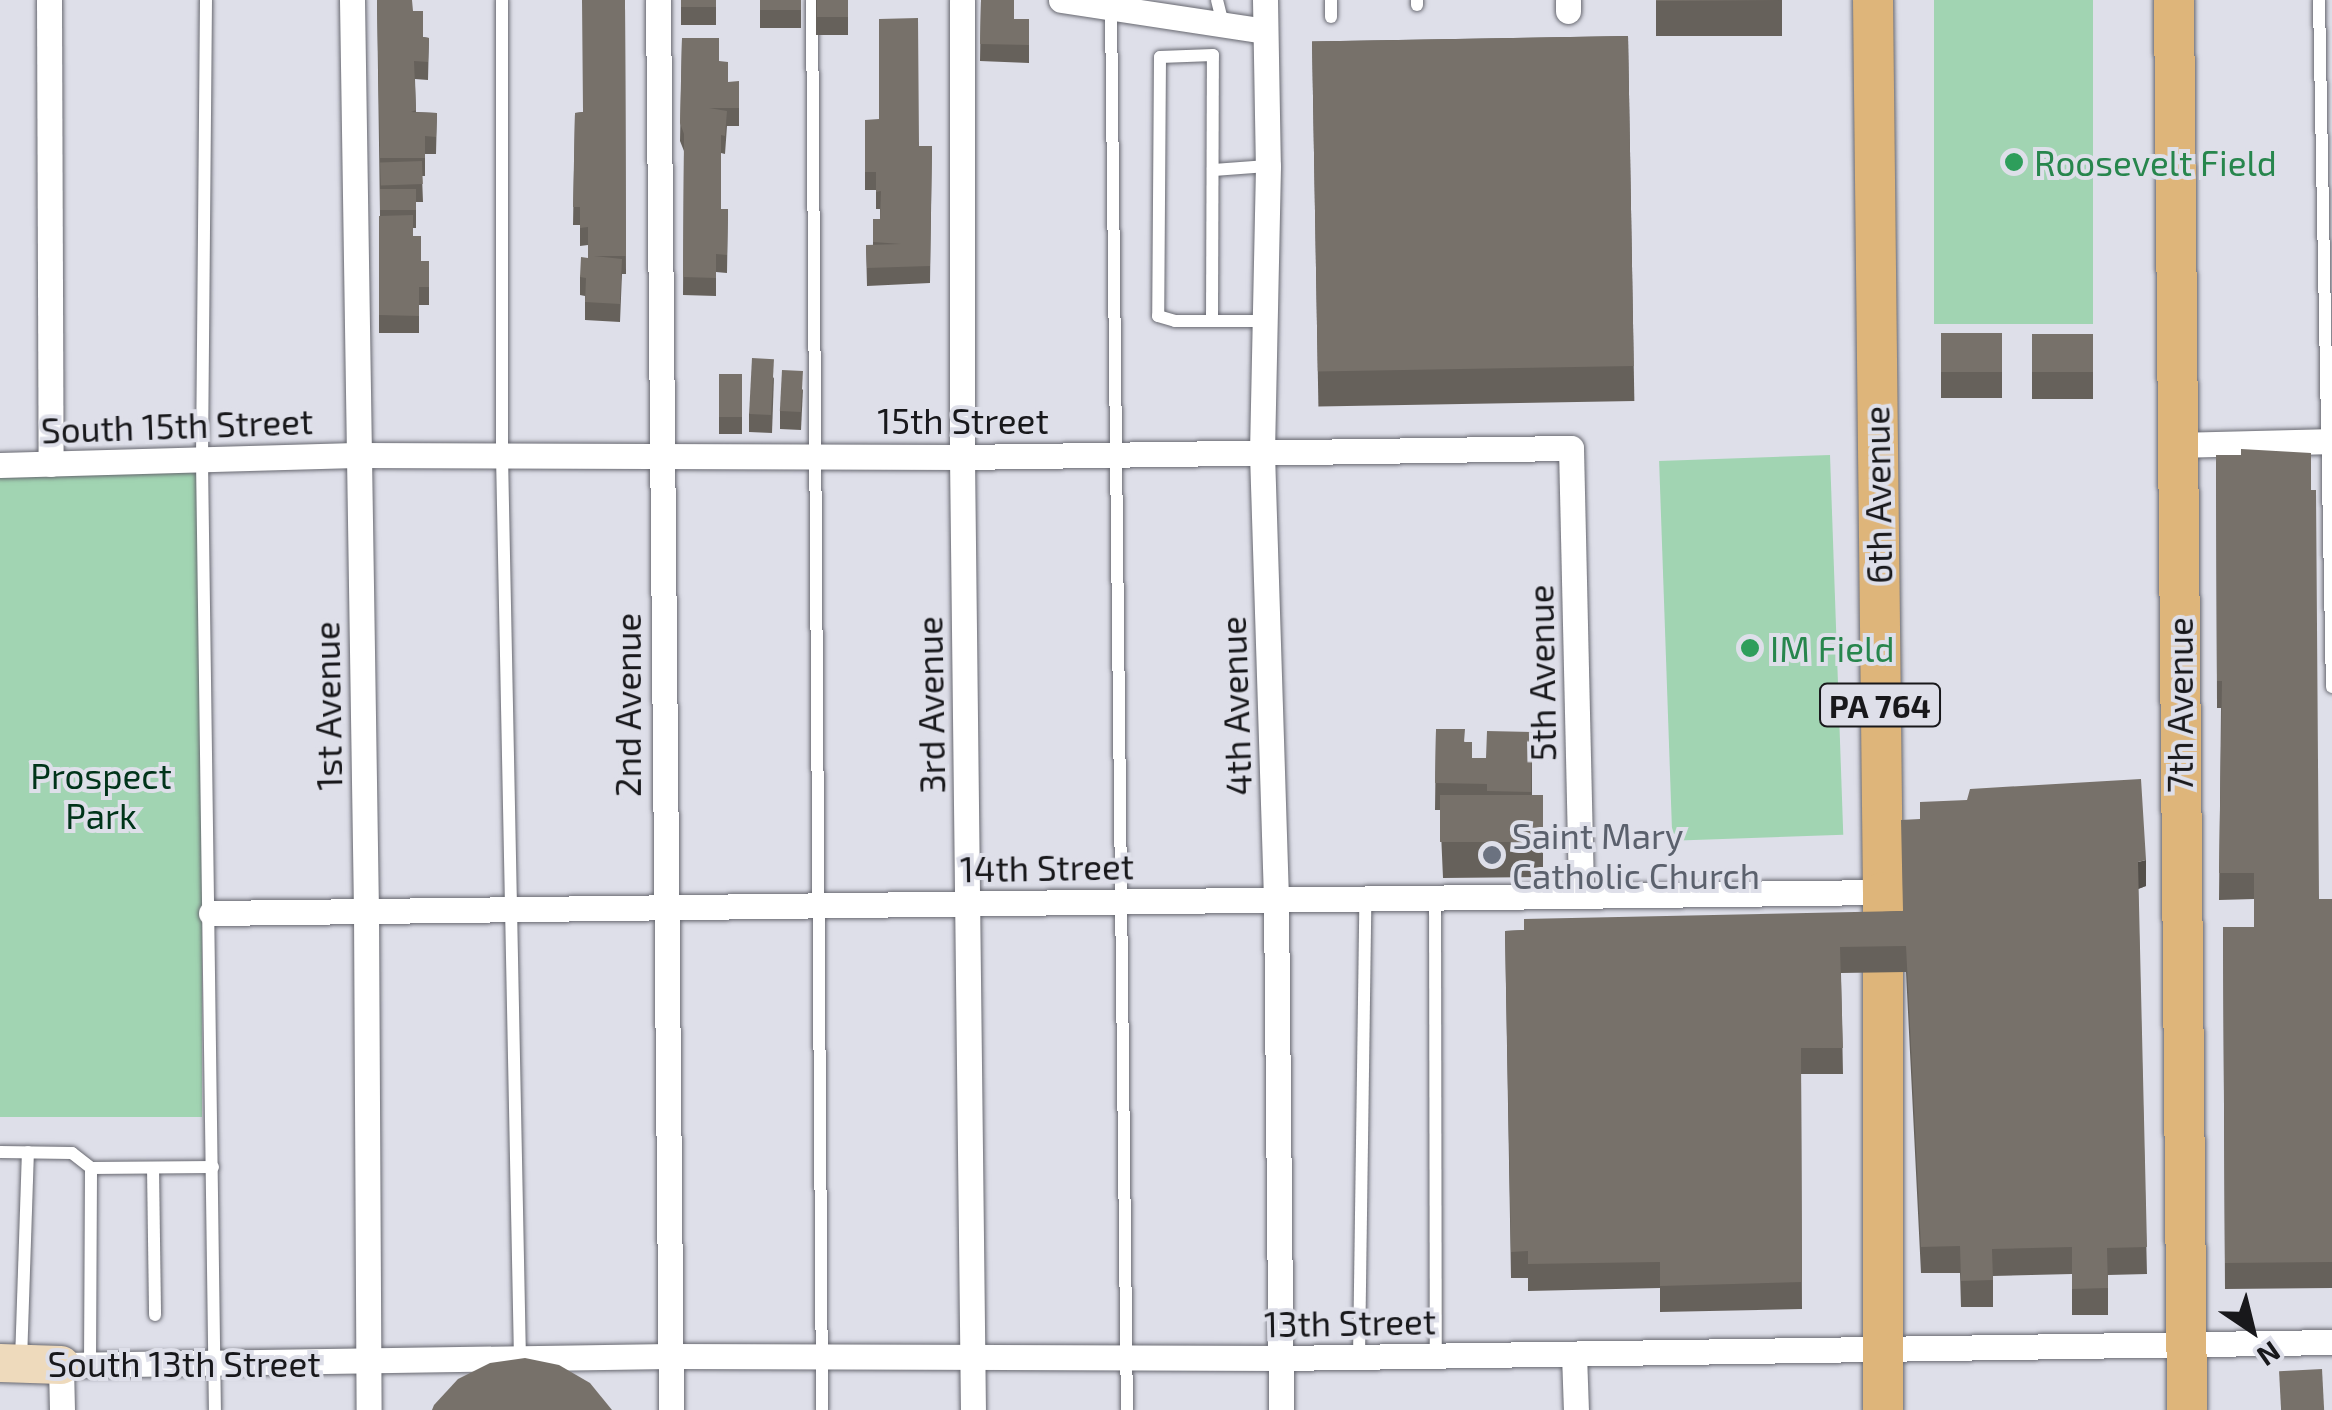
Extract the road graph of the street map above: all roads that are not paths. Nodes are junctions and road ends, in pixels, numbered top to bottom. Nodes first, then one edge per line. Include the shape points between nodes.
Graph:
1 (48, 0) edge
2 (206, 0) edge
3 (352, 0) edge
4 (502, 0) edge
5 (658, 0) edge
6 (812, 0) edge
7 (962, 0) edge
8 (1061, 0) edge
9 (1265, 0) edge
10 (1332, 0) edge
11 (1873, 0) edge
12 (2174, 0) edge
13 (2319, 0) edge
14 (1111, 4) edge
15 (1220, 12) edge
16 (1332, 17) dead end
17 (1265, 31) junction
18 (1268, 166) junction
19 (1213, 170) junction
20 (1212, 320) junction
21 (1265, 321) junction
22 (2330, 441) edge
23 (2178, 445) junction
24 (1570, 448) joint
25 (1262, 452) junction
26 (660, 453) junction
27 (502, 454) junction
28 (1118, 454) junction
29 (813, 455) junction
30 (356, 456) junction
31 (962, 457) junction
32 (202, 460) junction
33 (51, 464) junction
34 (0, 465) edge
35 (2332, 688) edge
36 (1883, 892) junction
37 (1581, 896) junction
38 (1434, 898) junction
39 (1364, 899) junction
40 (1276, 900) junction
41 (1120, 902) junction
42 (968, 903) junction
43 (815, 905) junction
44 (664, 907) junction
45 (512, 909) junction
46 (366, 911) junction
47 (211, 913) junction
48 (0, 1152) edge
49 (28, 1152) junction
50 (90, 1168) junction
51 (153, 1168) junction
52 (213, 1168) junction
53 (154, 1315) dead end
54 (2186, 1342) junction
55 (2332, 1342) edge
56 (1882, 1348) junction
57 (1574, 1354) junction
58 (670, 1356) junction
59 (822, 1356) junction
60 (973, 1356) junction
61 (1436, 1356) junction
62 (1359, 1357) junction
63 (1126, 1358) junction
64 (1281, 1358) junction
65 (368, 1361) junction
66 (520, 1361) junction
67 (10, 1363) edge
68 (214, 1363) junction
69 (76, 1364) junction
70 (62, 1410) edge
71 (215, 1410) edge
72 (368, 1410) edge
73 (671, 1410) edge
74 (822, 1410) edge
75 (973, 1410) edge
76 (1127, 1410) edge
77 (1281, 1410) edge
78 (1576, 1410) edge
79 (1883, 1410) edge
80 (2187, 1410) edge

1 - 33 street
2 - 32 lane
3 - 30 street, 1st Avenue
4 - 27 lane
5 - 26 street, 2nd Avenue
6 - 29 lane
7 - 31 street, 3rd Avenue
8 - 14 street
9 - 17 street, 4th Avenue
10 - 16 lane
11 - 36 main road, 6th Avenue / PA 764
12 - 23 main road, 7th Avenue
13 - 22 lane
14 - 15 street
14 - 28 lane
15 - 17 street
17 - 18 street, 4th Avenue
18 - 19 lane
18 - 21 street, 4th Avenue
19 - 20 lane
19 - 20 lane via 1214,55 1160,57 1158,316
20 - 21 lane
21 - 25 street, 4th Avenue
22 - 23 street
22 - 35 lane
23 - 54 main road, 7th Avenue
24 - 25 street, 15th Street
24 - 37 street, 5th Avenue
25 - 28 street, 15th Street
25 - 40 street, 4th Avenue
26 - 27 street, 15th Street
26 - 29 street, 15th Street
26 - 44 street, 2nd Avenue
27 - 30 street, 15th Street
27 - 45 lane
28 - 31 street, 15th Street
28 - 41 lane
29 - 31 street, 15th Street
29 - 43 lane
30 - 32 street, South 15th Street
30 - 46 street, 1st Avenue
31 - 42 street, 3rd Avenue
32 - 33 street, South 15th Street
32 - 47 lane
33 - 34 street, South 15th Street
36 - 37 street, 14th Street
36 - 56 main road, 6th Avenue / PA 764
37 - 38 street, 14th Street
38 - 39 street, 14th Street
38 - 61 lane
39 - 40 street, 14th Street
39 - 62 lane
40 - 41 street, 14th Street
40 - 64 street, 4th Avenue
41 - 42 street, 14th Street
41 - 63 lane
42 - 43 street, 14th Street
42 - 60 street, 3rd Avenue
43 - 44 street, 14th Street
43 - 59 lane
44 - 45 street, 14th Street
44 - 58 street, 2nd Avenue
45 - 46 street, 14th Street
45 - 66 lane
46 - 47 street, 14th Street
46 - 65 street, 1st Avenue
47 - 52 lane
48 - 49 lane
49 - 50 lane via 72,1153
49 - 67 lane
50 - 51 lane
50 - 69 lane
51 - 52 lane
51 - 53 lane
52 - 68 lane
54 - 55 street, 13th Street
54 - 56 street, 13th Street
54 - 80 main road, 7th Avenue
56 - 57 street, 13th Street
56 - 79 main road, 6th Avenue / PA 764
57 - 61 street, 13th Street
57 - 78 street
58 - 59 street, 13th Street
58 - 66 street, 13th Street
58 - 73 street, 2nd Avenue
59 - 60 street, 13th Street
59 - 74 lane
60 - 63 street, 13th Street
60 - 75 street, 3rd Avenue
61 - 62 street, 13th Street
62 - 64 street, 13th Street
63 - 64 street, 13th Street
63 - 76 lane
64 - 77 street, 4th Avenue
65 - 66 street, 13th Street
65 - 68 street, South 13th Street
65 - 72 street, 1st Avenue
67 - 69 street, South 13th Street
68 - 69 street, South 13th Street
68 - 71 lane
69 - 70 street

